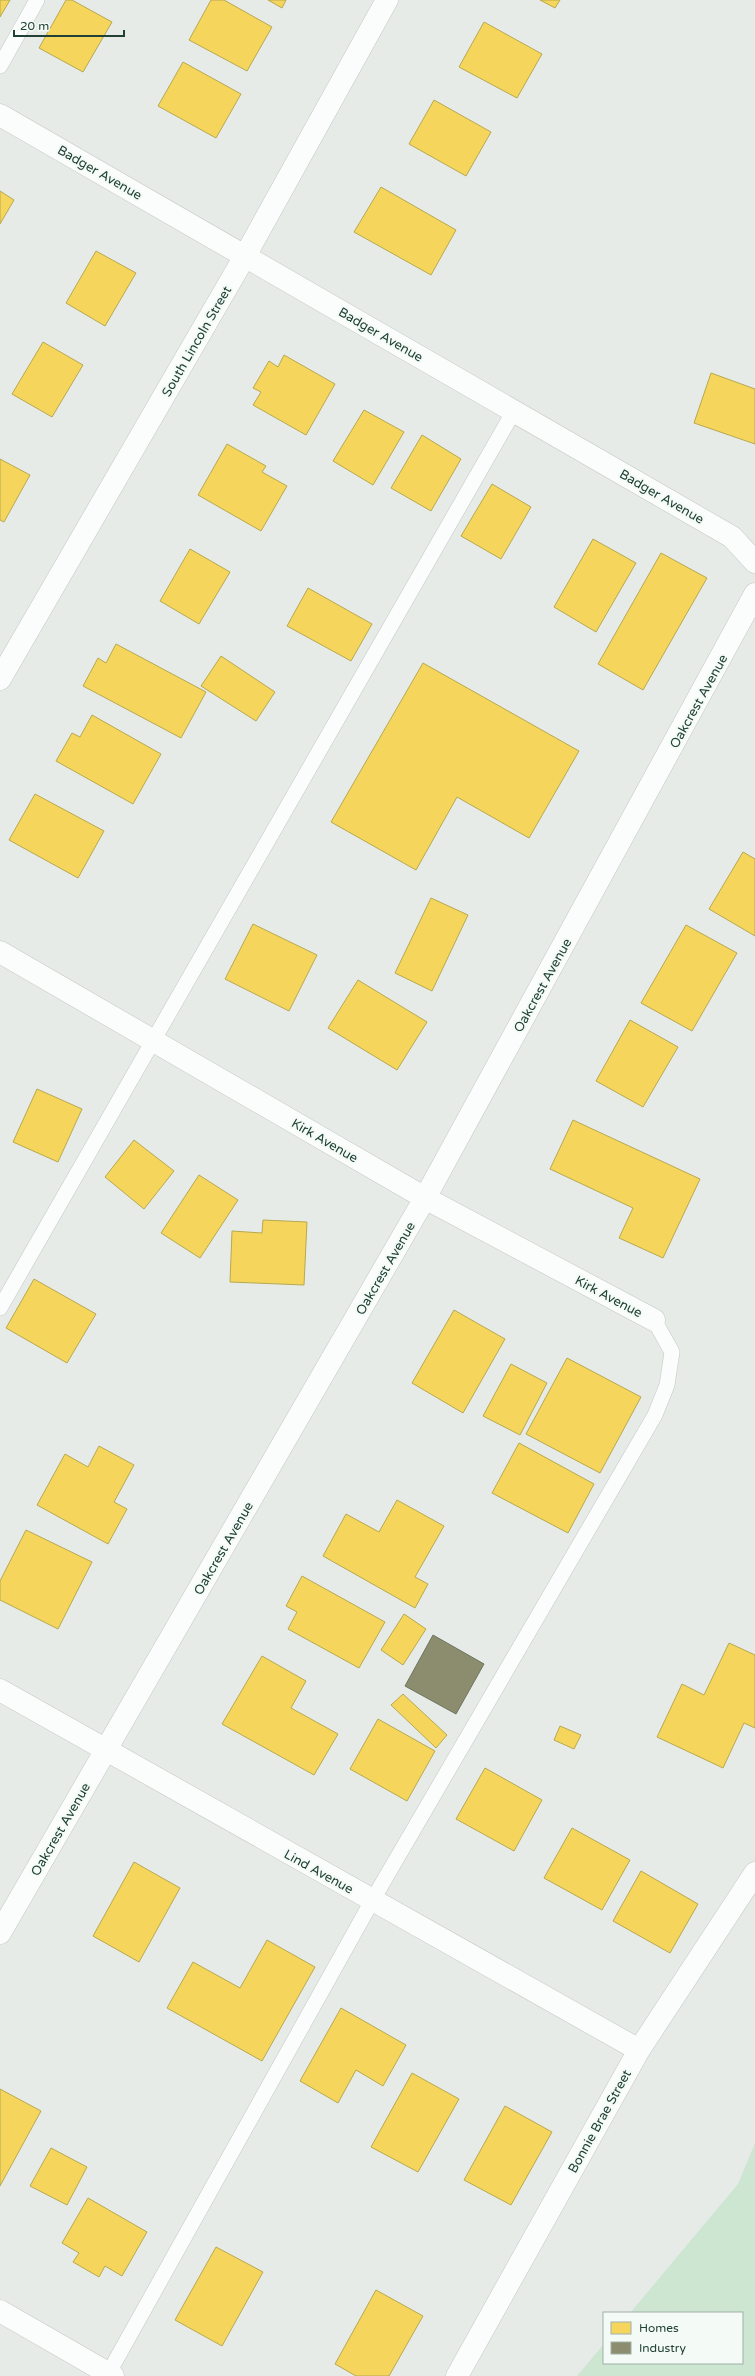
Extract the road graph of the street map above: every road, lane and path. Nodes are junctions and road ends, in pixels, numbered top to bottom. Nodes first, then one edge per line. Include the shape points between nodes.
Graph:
1 (37, 0) edge
2 (387, 0) edge
3 (0, 66) edge
4 (0, 115) edge
5 (246, 256) junction
6 (514, 411) junction
7 (755, 562) edge
8 (755, 594) edge
9 (0, 679) edge
10 (0, 952) edge
11 (155, 1041) junction
12 (425, 1198) junction
13 (0, 1308) edge
14 (654, 1320) joint
15 (0, 1690) edge
16 (106, 1751) junction
17 (755, 1873) edge
18 (372, 1901) junction
19 (0, 1933) edge
20 (639, 2050) junction
21 (0, 2311) edge
22 (109, 2375) edge
23 (457, 2376) edge

1 - 3 lane
2 - 5 street, South Lincoln Street
4 - 5 street, Badger Avenue
5 - 6 street, Badger Avenue
5 - 9 street, South Lincoln Street
6 - 7 street, Badger Avenue via 732,537
6 - 11 lane
8 - 12 street, Oakcrest Avenue
10 - 11 street, Kirk Avenue
11 - 12 street, Kirk Avenue
11 - 13 lane
12 - 14 street, Kirk Avenue
12 - 16 street, Oakcrest Avenue
14 - 18 lane via 672,1352 667,1385 655,1415
15 - 16 street, Lind Avenue
16 - 18 street, Lind Avenue
16 - 19 street, Oakcrest Avenue
17 - 20 street, Bonnie Brae Street
18 - 20 street, Lind Avenue
18 - 22 lane
20 - 23 street, Bonnie Brae Street
21 - 22 street

